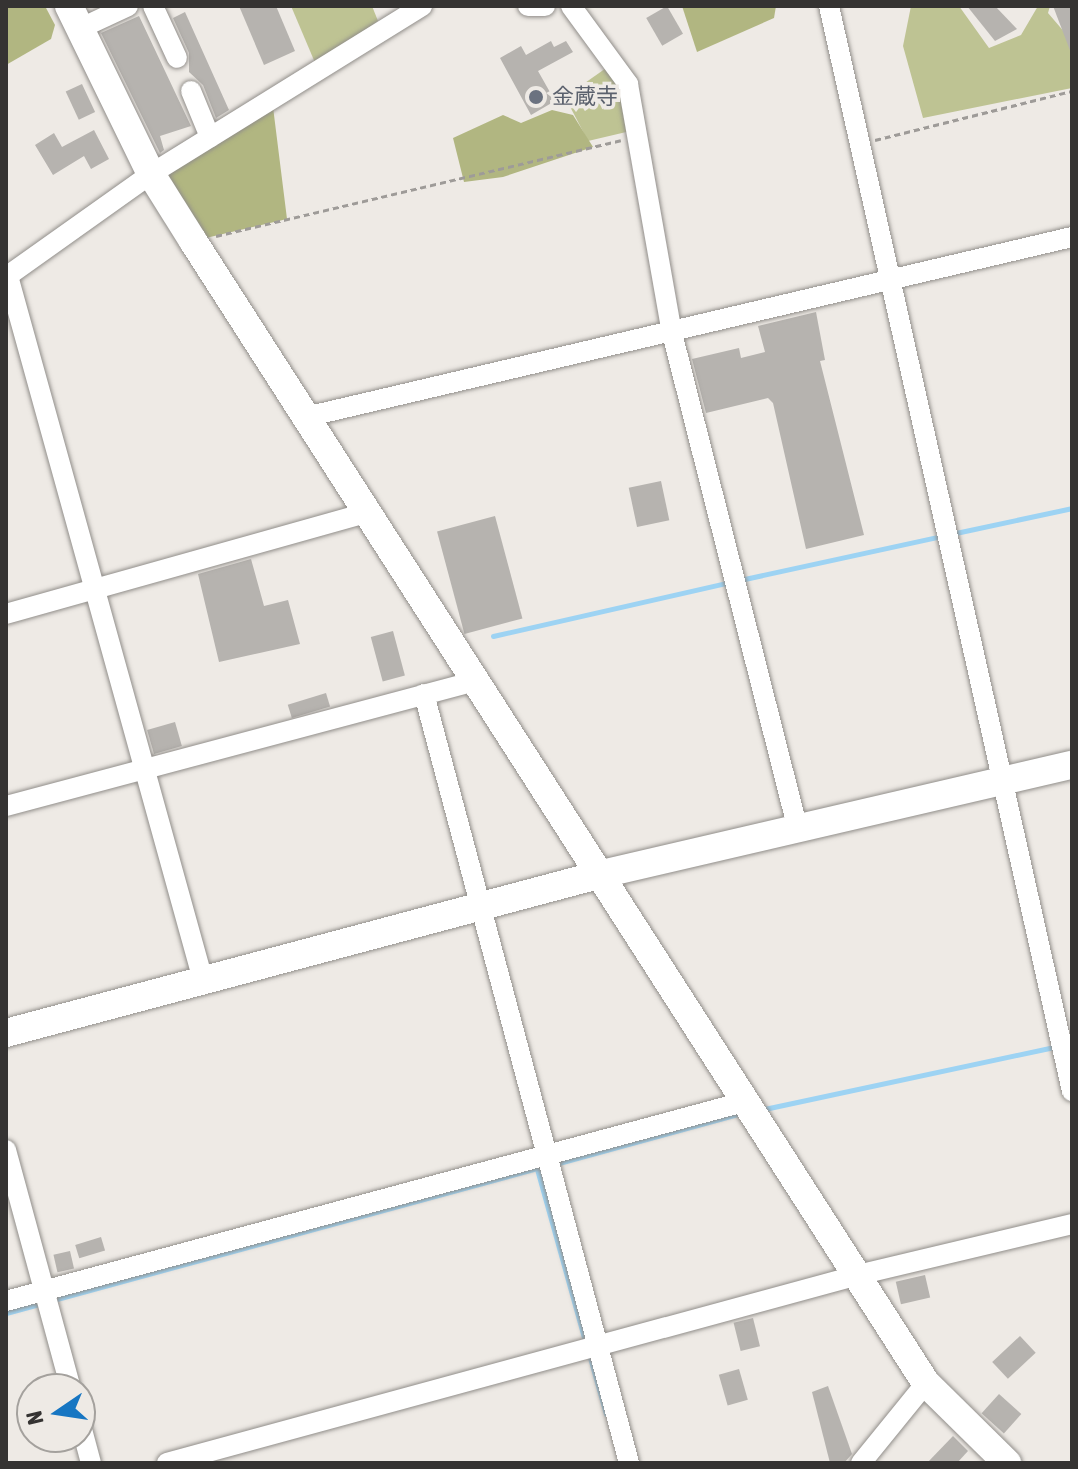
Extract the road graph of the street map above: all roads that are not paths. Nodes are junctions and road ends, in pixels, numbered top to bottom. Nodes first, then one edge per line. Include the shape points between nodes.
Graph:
1 (128, 6) edge
2 (153, 6) edge
3 (422, 6) edge
4 (528, 6) edge
5 (545, 6) edge
6 (571, 6) edge
7 (829, 6) edge
8 (74, 18) edge
9 (177, 58) dead end
10 (191, 91) dead end
11 (210, 137) junction
12 (151, 174) junction
13 (1072, 237) edge
14 (7, 277) edge
15 (891, 283) junction
16 (672, 333) junction
17 (310, 416) junction
18 (370, 512) junction
19 (96, 587) junction
20 (6, 614) edge
21 (478, 680) junction
22 (424, 694) junction
23 (1072, 765) edge
24 (145, 770) junction
25 (1004, 781) junction
26 (6, 806) edge
27 (797, 826) junction
28 (602, 874) junction
29 (482, 907) junction
30 (203, 980) junction
31 (6, 1033) edge
32 (1072, 1091) edge
33 (747, 1101) junction
34 (6, 1150) edge
35 (547, 1154) junction
36 (11, 1190) edge
37 (1072, 1224) edge
38 (858, 1275) junction
39 (44, 1290) junction
40 (6, 1301) edge
41 (597, 1347) junction
42 (67, 1373) edge
43 (926, 1383) junction
44 (167, 1463) edge
45 (629, 1463) edge
46 (861, 1463) edge
47 (1007, 1463) edge

1 - 8 street
2 - 9 street
3 - 11 street
4 - 5 street
6 - 16 street via 628,84
7 - 15 street
8 - 12 street
10 - 11 street
11 - 12 street
12 - 14 street
12 - 17 street
13 - 15 street
14 - 19 street
15 - 16 street
15 - 25 street
16 - 17 street
16 - 27 street
17 - 18 street
18 - 19 street
18 - 21 street
19 - 20 street
19 - 24 street
21 - 22 street
21 - 28 street
22 - 24 street
22 - 29 street
23 - 25 street
24 - 26 street
24 - 30 street
25 - 27 street
25 - 32 street
27 - 28 street
28 - 29 street
28 - 33 street
29 - 30 street
29 - 35 street
30 - 31 street
33 - 35 street
33 - 38 street
34 - 36 street
35 - 39 street
35 - 41 street
36 - 39 street
37 - 38 street
38 - 41 street
38 - 43 street
39 - 40 street
39 - 42 street
41 - 44 street
41 - 45 street
43 - 46 street
43 - 47 street

